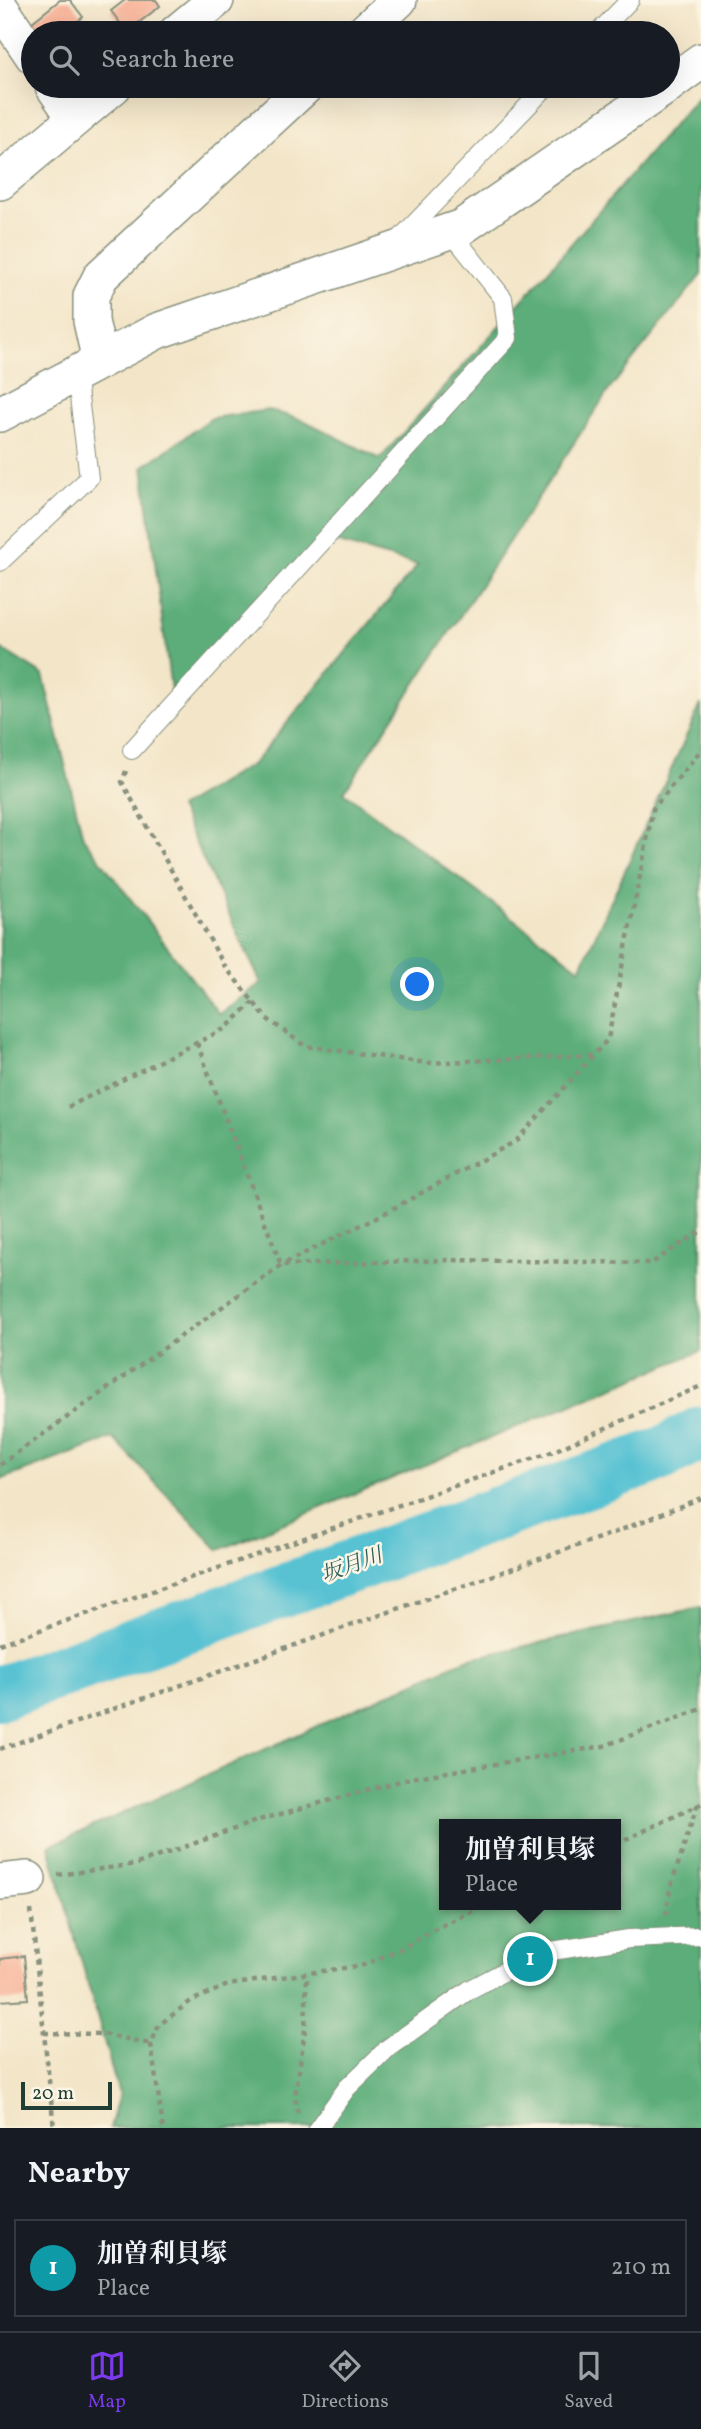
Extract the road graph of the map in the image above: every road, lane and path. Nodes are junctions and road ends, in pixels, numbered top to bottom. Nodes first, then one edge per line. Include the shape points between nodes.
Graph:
1 (216, 0) edge
2 (399, 0) edge
3 (630, 0) edge
4 (0, 7) edge
5 (191, 21) edge
6 (376, 21) edge
7 (610, 21) edge
8 (21, 38) edge
9 (701, 61) edge
10 (680, 76) edge
11 (61, 98) edge
12 (99, 98) edge
13 (293, 98) edge
14 (535, 98) edge
15 (648, 98) edge
16 (75, 118) junction
17 (0, 182) edge
18 (450, 231) junction
19 (386, 253) junction
20 (88, 367) junction
21 (0, 414) edge
22 (0, 562) edge
23 (132, 750) joint
24 (701, 750) edge
25 (253, 1002) junction
26 (197, 1043) junction
27 (593, 1055) junction
28 (68, 1107) dead end
29 (701, 1231) edge
30 (281, 1265) junction
31 (701, 1386) edge
32 (0, 1465) edge
33 (701, 1498) edge
34 (0, 1644) edge
35 (701, 1709) edge
36 (0, 1749) edge
37 (700, 1806) edge
38 (621, 1842) edge
39 (14, 1880) edge
40 (476, 1910) edge
41 (701, 1936) edge
42 (662, 1938) junction
43 (307, 1975) junction
44 (44, 2033) junction
45 (151, 2044) junction
46 (299, 2118) dead end
47 (54, 2128) edge
48 (163, 2128) edge
49 (318, 2128) edge

1 - 5 street
2 - 6 street
3 - 7 lane
4 - 8 street
9 - 10 street
11 - 16 street
12 - 16 street
13 - 20 street via 101,276 91,296
14 - 19 lane
15 - 18 street
16 - 17 street
18 - 19 street
18 - 23 lane via 503,298 508,338
19 - 20 street via 158,331
20 - 21 street
20 - 22 lane via 89,478
23 - 25 path via 122,782 224,965
24 - 27 path via 653,809 608,1039
25 - 26 path via 226,1028
25 - 27 path via 266,1018 305,1046 427,1063
26 - 28 path
26 - 30 path
27 - 30 path via 516,1141
29 - 30 path via 652,1263 450,1260
30 - 32 path
31 - 34 path via 549,1453
33 - 36 path
35 - 39 path via 604,1746 411,1778 259,1820 137,1864
37 - 38 path
37 - 42 path via 670,1889
39 - 44 path
40 - 43 path via 364,1965
41 - 42 lane
42 - 49 lane via 539,1953 468,1990 388,2048 347,2088
43 - 45 path via 228,1985 191,2001 159,2025
43 - 46 path via 295,2096
44 - 45 path via 103,2034
44 - 47 path
45 - 48 path

